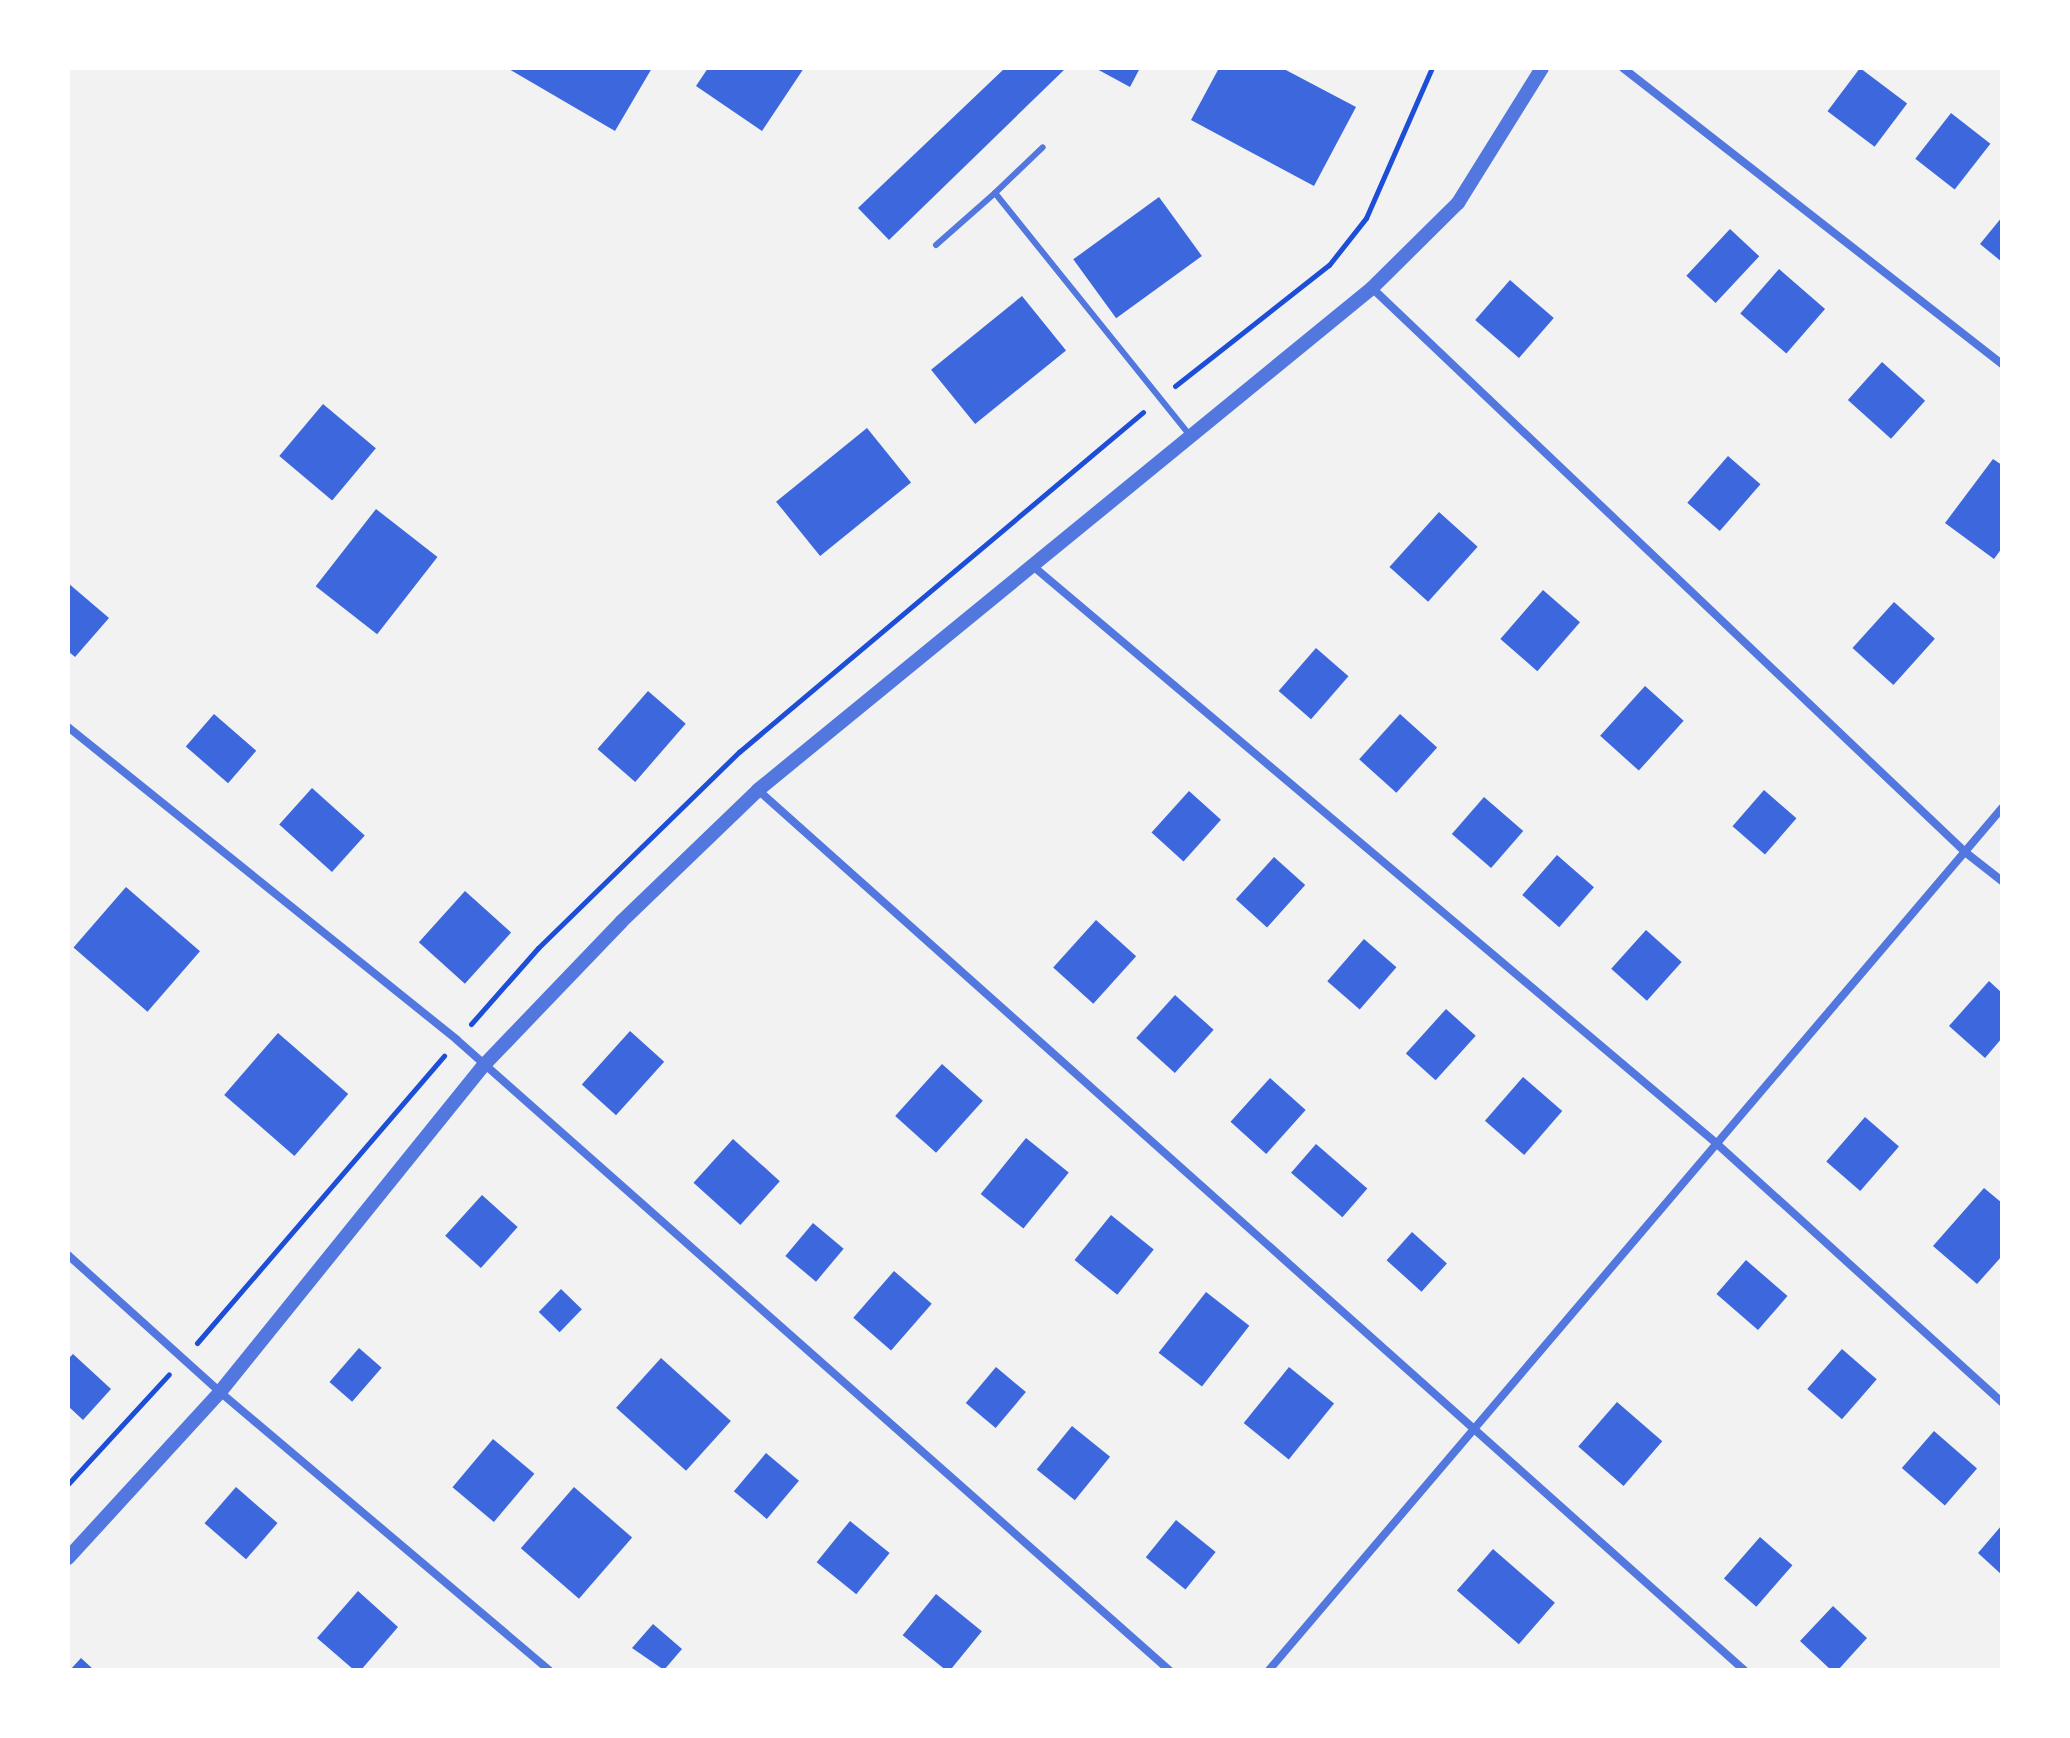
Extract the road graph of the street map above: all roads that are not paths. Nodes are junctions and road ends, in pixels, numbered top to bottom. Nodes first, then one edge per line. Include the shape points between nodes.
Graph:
1 (1542, 68) edge
2 (1623, 68) edge
3 (1043, 147) dead end
4 (995, 193) junction
5 (936, 245) dead end
6 (1372, 288) junction
7 (2002, 364) edge
8 (1191, 437) junction
9 (1034, 567) junction
10 (68, 727) edge
11 (758, 790) junction
12 (2002, 808) edge
13 (1965, 852) junction
14 (2002, 881) edge
15 (485, 1064) junction
16 (1716, 1143) junction
17 (68, 1255) edge
18 (220, 1392) junction
19 (2002, 1402) edge
20 (1472, 1430) junction
21 (68, 1558) edge
22 (549, 1670) edge
23 (1169, 1670) edge
24 (1269, 1670) edge
25 (1744, 1670) edge

1 - 6 street via 1458,203
2 - 7 street
3 - 4 lane
4 - 5 lane
4 - 8 lane
6 - 8 street
6 - 13 street
8 - 9 street
9 - 11 street
9 - 16 street
10 - 15 street
11 - 15 street
11 - 20 street
12 - 13 street
13 - 14 street
13 - 16 street
15 - 18 street
15 - 23 street
16 - 19 street
16 - 20 street
17 - 18 street
18 - 21 street
18 - 22 street
20 - 24 street
20 - 25 street

